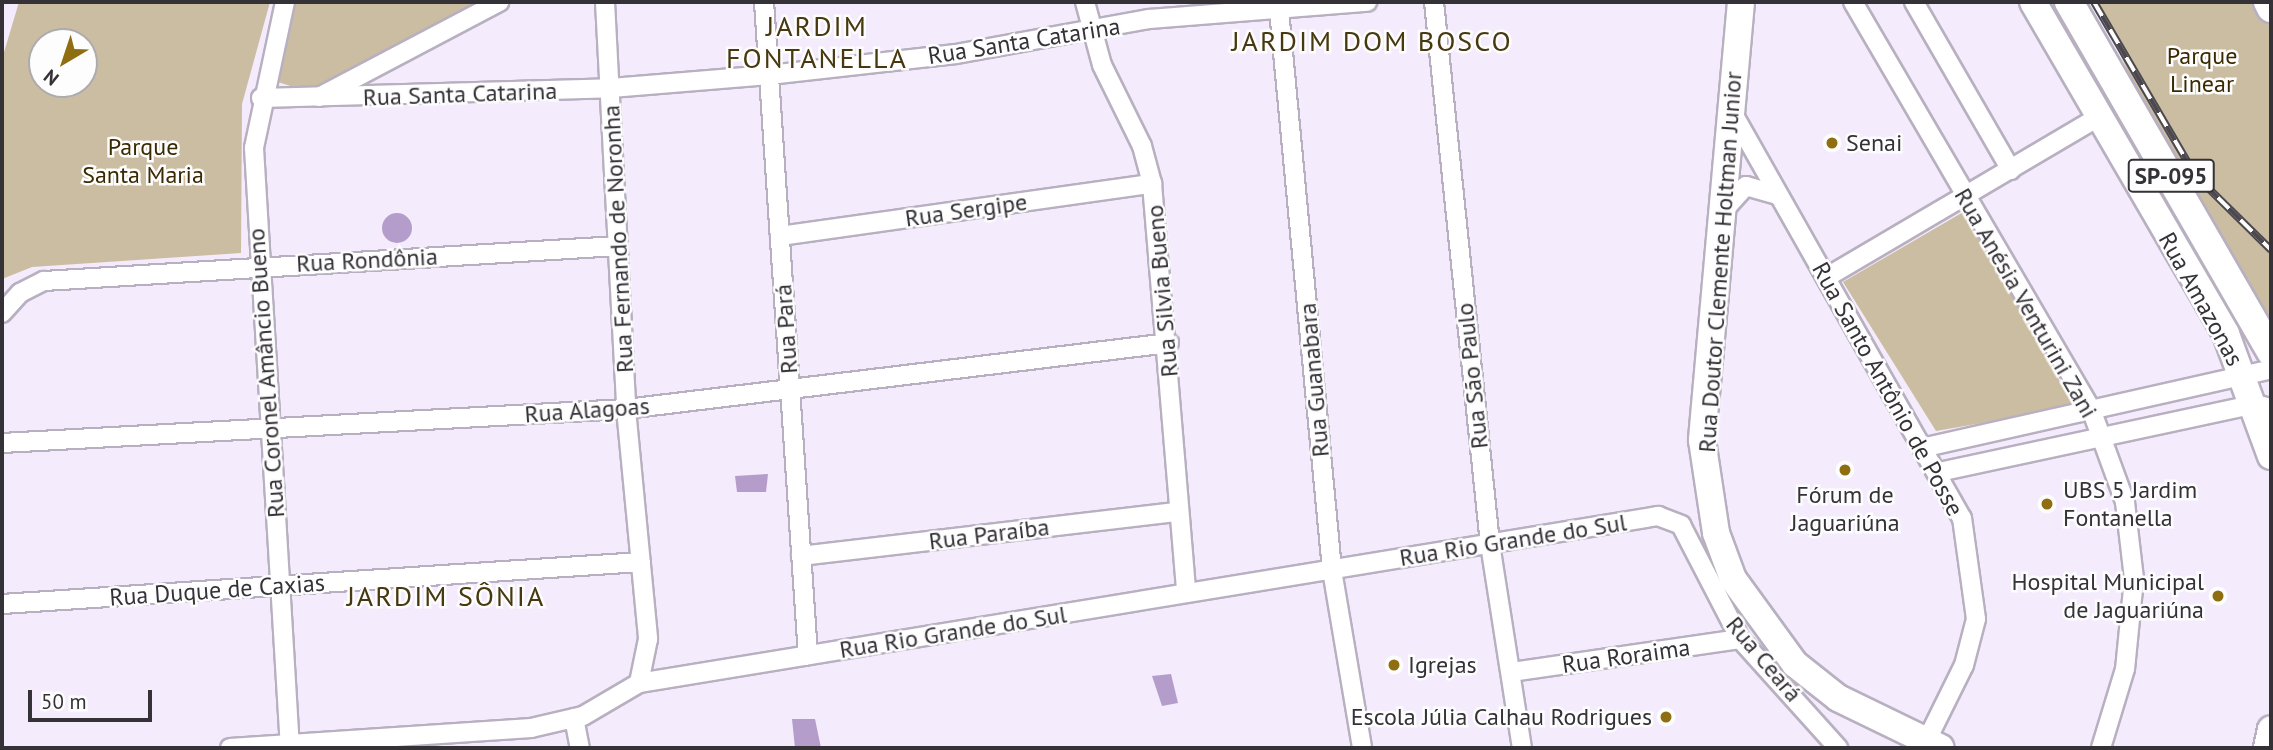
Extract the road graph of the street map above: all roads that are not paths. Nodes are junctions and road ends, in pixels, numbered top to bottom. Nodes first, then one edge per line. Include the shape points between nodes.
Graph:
1 (285, 2) edge
2 (499, 2) edge
3 (605, 2) edge
4 (764, 2) edge
5 (1084, 2) edge
6 (1367, 2) edge
7 (1434, 2) edge
8 (1741, 2) edge
9 (1853, 2) edge
10 (1914, 2) edge
11 (2033, 2) edge
12 (2069, 2) edge
13 (2268, 2) edge
14 (2271, 8) edge
15 (1279, 10) junction
16 (1093, 30) junction
17 (769, 75) junction
18 (611, 88) junction
19 (261, 98) junction
20 (313, 100) junction
21 (1731, 108) junction
22 (2099, 117) junction
23 (2011, 170) junction
24 (1152, 184) junction
25 (1778, 195) junction
26 (1966, 196) junction
27 (1721, 217) junction
28 (780, 236) junction
29 (618, 246) junction
30 (257, 266) junction
31 (1827, 278) junction
32 (2, 313) edge
33 (1169, 344) junction
34 (2271, 352) edge
35 (2271, 369) edge
36 (2243, 376) junction
37 (790, 390) junction
38 (2263, 406) edge
39 (626, 409) junction
40 (2091, 410) junction
41 (268, 428) junction
42 (2101, 437) junction
43 (2, 443) edge
44 (1926, 447) junction
45 (2271, 456) edge
46 (1939, 472) junction
47 (1177, 512) junction
48 (1681, 525) joint
49 (1490, 544) junction
50 (801, 556) junction
51 (641, 562) junction
52 (1332, 570) junction
53 (279, 586) junction
54 (1186, 593) junction
55 (2, 604) edge
56 (1741, 639) junction
57 (808, 656) junction
58 (1511, 672) junction
59 (639, 683) junction
60 (574, 718) junction
61 (2271, 729) edge
62 (290, 746) edge
63 (1931, 746) edge
64 (230, 748) edge
65 (580, 748) edge
66 (1362, 748) edge
67 (1522, 748) edge
68 (1838, 748) edge
69 (2101, 748) edge
70 (2267, 748) edge

1 - 19 street, Rua Coronel Amâncio Bueno
2 - 20 street
3 - 18 street, Rua Fernando de Noronha
4 - 17 street, Rua Pará
5 - 16 street, Rua Silvia Bueno
6 - 15 street, Rua Santa Catarina
7 - 49 street, Rua São Paulo
8 - 21 street, Rua Doutor Clemente Holtman Junior
9 - 26 street, Rua Anésia Venturini Zani
10 - 23 street
11 - 22 street, Rua Amazonas
12 - 34 main road, SP-095
13 - 14 main road
15 - 16 street, Rua Santa Catarina
15 - 52 street, Rua Guanabara
16 - 17 street, Rua Santa Catarina
16 - 24 street, Rua Silvia Bueno
17 - 18 street, Rua Santa Catarina
17 - 28 street, Rua Pará
18 - 20 street, Rua Santa Catarina
18 - 29 street, Rua Fernando de Noronha
19 - 20 street, Rua Santa Catarina
19 - 30 street, Rua Coronel Amâncio Bueno via 254,148
21 - 25 street, Rua Santo Antônio de Posse
21 - 27 street, Rua Doutor Clemente Holtman Junior
22 - 23 street
22 - 36 street, Rua Amazonas via 2226,334
23 - 26 street
24 - 28 street, Rua Sergipe
24 - 33 street, Rua Silvia Bueno
25 - 27 street via 1746,187 1733,195
25 - 31 street, Rua Santo Antônio de Posse
26 - 31 street
26 - 40 street, Rua Anésia Venturini Zani
27 - 63 street, Rua Doutor Clemente Holtman Junior via 1702,440 1716,533 1733,579 1795,664 1838,698
28 - 37 street, Rua Pará
29 - 30 street, Rua Rondônia
29 - 39 street, Rua Fernando de Noronha
30 - 32 street, Rua Rondônia via 44,281 20,293
30 - 41 street, Rua Coronel Amâncio Bueno
31 - 44 street, Rua Santo Antônio de Posse
33 - 37 street, Rua Alagoas
33 - 47 street, Rua Silvia Bueno
35 - 36 street
36 - 38 street, Rua Amazonas
36 - 40 street
37 - 39 street, Rua Alagoas
37 - 50 street, Rua Pará
38 - 42 street
38 - 45 street, Rua Amazonas
39 - 41 street, Rua Alagoas
39 - 51 street, Rua Fernando de Noronha
40 - 42 street, Rua Anésia Venturini Zani
40 - 44 street
41 - 43 street, Rua Alagoas
41 - 53 street, Rua Coronel Amâncio Bueno
42 - 46 street
42 - 69 street, Rua Anésia Venturini Zani via 2124,502 2134,579 2124,669
44 - 46 street, Rua Santo Antônio de Posse
46 - 63 street, Rua Santo Antônio de Posse via 1962,518 1976,618 1965,665
47 - 50 street, Rua Paraíba
47 - 54 street, Rua Silvia Bueno
48 - 49 street, Rua Rio Grande do Sul via 1658,516
48 - 56 street, Rua Ceará
49 - 52 street, Rua Rio Grande do Sul
49 - 58 street, Rua São Paulo
50 - 57 street, Rua Pará
51 - 53 street, Rua Duque de Caxias
51 - 59 street, Rua Fernando de Noronha via 648,639
52 - 54 street, Rua Rio Grande do Sul
52 - 66 street, Rua Guanabara
53 - 55 street, Rua Duque de Caxias
53 - 62 street, Rua Coronel Amâncio Bueno
54 - 57 street, Rua Rio Grande do Sul
56 - 58 street, Rua Roraima
56 - 68 street, Rua Ceará
57 - 59 street, Rua Rio Grande do Sul
58 - 67 street, Rua São Paulo
59 - 60 street, Rua Rio Grande do Sul via 615,703
60 - 62 street, Rua Rio Grande do Sul via 531,729
60 - 65 street
61 - 70 street
62 - 64 street, Rua Rio Grande do Sul

